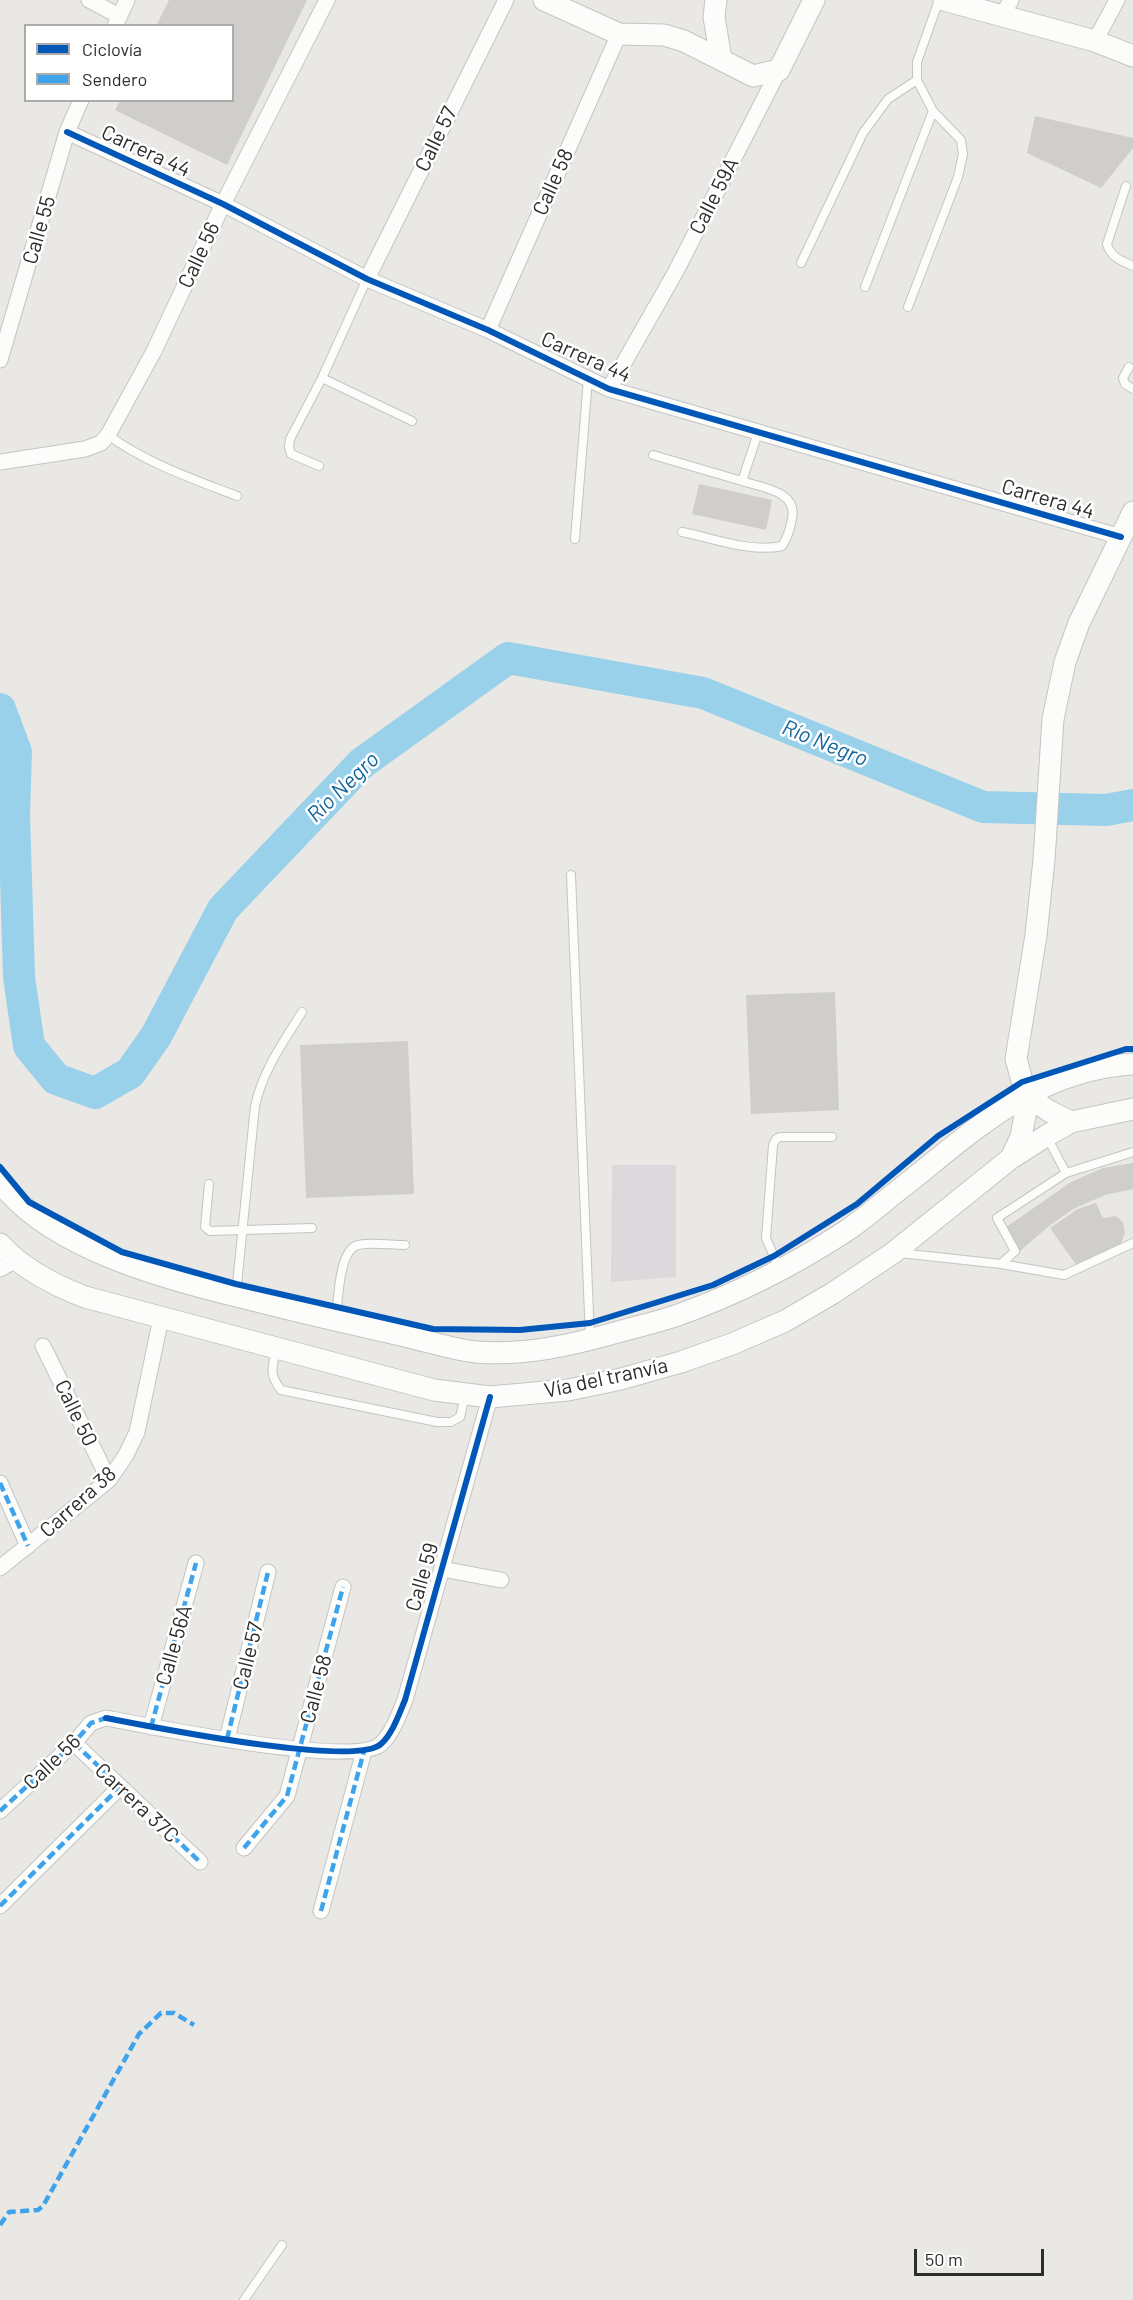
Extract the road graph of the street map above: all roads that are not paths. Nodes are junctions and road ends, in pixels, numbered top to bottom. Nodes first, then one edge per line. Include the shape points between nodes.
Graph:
1 (89, 0) edge
2 (127, 0) edge
3 (327, 0) edge
4 (506, 0) edge
5 (544, 0) edge
6 (716, 0) edge
7 (814, 0) edge
8 (939, 0) edge
9 (944, 0) edge
10 (1117, 0) edge
11 (1006, 8) edge
12 (117, 21) edge
13 (619, 34) junction
14 (1095, 41) junction
15 (1133, 56) edge
16 (721, 59) junction
17 (778, 70) junction
18 (753, 76) junction
19 (917, 80) junction
20 (763, 99) junction
21 (80, 102) edge
22 (933, 111) junction
23 (66, 132) junction
24 (1126, 186) dead end
25 (223, 204) junction
26 (801, 263) dead end
27 (1133, 266) edge
28 (367, 279) junction
29 (865, 287) dead end
30 (908, 307) dead end
31 (488, 330) junction
32 (0, 360) edge
33 (1129, 367) dead end
34 (322, 378) junction
35 (588, 379) junction
36 (609, 389) junction
37 (1133, 389) edge
38 (412, 421) dead end
39 (758, 433) junction
40 (105, 439) junction
41 (653, 454) dead end
42 (0, 462) edge
43 (319, 466) dead end
44 (742, 481) junction
45 (237, 496) dead end
46 (1133, 512) edge
47 (682, 532) dead end
48 (1120, 537) junction
49 (575, 539) dead end
50 (571, 875) dead end
51 (302, 1012) dead end
52 (1133, 1064) edge
53 (1026, 1095) junction
54 (1133, 1109) edge
55 (1071, 1122) junction
56 (1046, 1136) junction
57 (832, 1137) dead end
58 (1133, 1152) edge
59 (1010, 1159) junction
60 (1066, 1173) junction
61 (0, 1182) edge
62 (209, 1184) dead end
63 (312, 1228) dead end
64 (242, 1231) junction
65 (1133, 1243) edge
66 (0, 1244) edge
67 (405, 1245) dead end
68 (893, 1253) junction
69 (8, 1264) edge
70 (1001, 1264) junction
71 (780, 1270) junction
72 (236, 1296) junction
73 (160, 1318) junction
74 (335, 1320) junction
75 (591, 1340) junction
76 (43, 1346) dead end
77 (277, 1348) junction
78 (465, 1395) junction
79 (489, 1397) junction
80 (109, 1480) junction
81 (0, 1483) edge
82 (28, 1546) junction
83 (196, 1563) dead end
84 (0, 1568) edge
85 (442, 1569) junction
86 (268, 1572) dead end
87 (501, 1580) dead end
88 (343, 1587) dead end
89 (151, 1727) junction
90 (227, 1739) junction
91 (74, 1743) junction
92 (300, 1750) junction
93 (364, 1751) junction
94 (120, 1786) junction
95 (0, 1811) edge
96 (244, 1848) dead end
97 (201, 1862) dead end
98 (0, 1906) edge
99 (321, 1911) dead end
100 (282, 2245) dead end
101 (243, 2300) edge

1 - 12 street
2 - 12 street
3 - 25 street, Calle 56
4 - 28 street, Calle 57
5 - 13 main road
6 - 16 main road via 714,17
7 - 17 main road, Calle 59A
8 - 19 lane via 917,62
9 - 11 main road
10 - 14 street
11 - 14 main road
13 - 16 main road via 664,35
13 - 31 street, Calle 58
14 - 15 main road
16 - 18 main road
17 - 18 main road
17 - 20 street, Calle 59A
18 - 20 street
19 - 22 lane
19 - 26 lane via 888,99 863,133
20 - 36 street, Calle 59A via 675,273
21 - 23 street, Calle 55
22 - 29 lane
22 - 30 lane via 961,140 963,154 958,177
23 - 25 street, Carrera 44
23 - 32 street, Calle 55
24 - 27 lane via 1107,244 1108,251
25 - 28 street, Carrera 44
25 - 40 street, Calle 56 via 154,351
28 - 31 street, Carrera 44
28 - 34 lane
31 - 35 street, Carrera 44
33 - 37 lane via 1123,378
34 - 38 lane
34 - 43 lane via 289,447 291,454
35 - 36 street, Carrera 44
35 - 49 lane
36 - 39 street, Carrera 44
39 - 44 lane
39 - 48 street, Carrera 44
40 - 42 street via 85,449
40 - 45 lane
41 - 44 lane
44 - 47 lane via 792,502 789,536 782,546 753,547
46 - 48 main road
48 - 53 main road via 1079,623 1053,719 1036,935 1016,1059
50 - 75 lane
51 - 64 lane via 259,1086
52 - 53 main road, Vía del tranvía via 1054,1081
53 - 55 main road
53 - 59 main road via 1024,1125
53 - 71 main road, Vía del tranvía via 973,1129 848,1229
54 - 55 main road, Vía del tranvía
55 - 56 main road, Vía del tranvía
56 - 59 main road, Vía del tranvía
56 - 60 lane
57 - 71 lane via 780,1137 773,1145 766,1238
58 - 60 lane
59 - 68 main road, Vía del tranvía
60 - 70 lane via 997,1218 1015,1251
61 - 72 main road, Vía del tranvía via 26,1209 69,1237 174,1280
62 - 64 lane via 205,1227 210,1231
63 - 64 lane
64 - 72 lane
65 - 70 lane via 1064,1275
66 - 69 main road, Vía del tranvía
67 - 74 lane via 351,1248 345,1257
68 - 70 lane
68 - 79 main road, Vía del tranvía via 785,1321 732,1344 621,1379 568,1390
69 - 73 main road, Vía del tranvía via 85,1297
71 - 75 main road, Vía del tranvía via 677,1315
72 - 74 main road, Vía del tranvía
73 - 77 main road, Vía del tranvía
73 - 80 street, Carrera 38 via 137,1432
74 - 75 main road, Vía del tranvía via 474,1352 518,1353
76 - 80 street, Calle 50
77 - 78 main road, Vía del tranvía
77 - 78 lane via 272,1379 281,1390 437,1422 460,1417
78 - 79 main road, Vía del tranvía
79 - 85 street, Calle 59
80 - 82 street, Carrera 38
81 - 82 street
82 - 84 street, Carrera 38
83 - 89 street, Calle 56A
85 - 87 street
85 - 93 street, Calle 59 via 394,1726 381,1745
86 - 90 street, Calle 57
88 - 92 street, Calle 58
89 - 90 street
89 - 91 street, Calle 56 via 106,1718 91,1723
90 - 92 street
91 - 94 street, Carrera 37C
91 - 95 street, Calle 56
92 - 93 street
92 - 96 street, Calle 58 via 287,1796
93 - 99 street
94 - 97 street, Carrera 37C
94 - 98 street
100 - 101 lane

